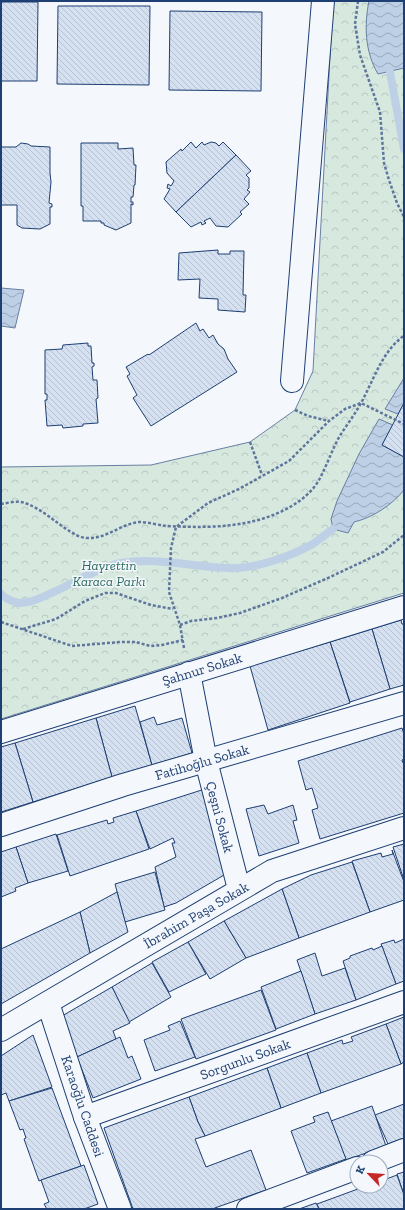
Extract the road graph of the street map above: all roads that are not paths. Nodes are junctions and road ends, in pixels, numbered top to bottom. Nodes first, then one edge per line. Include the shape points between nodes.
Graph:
1 (323, 1) edge
2 (292, 381) dead end
3 (404, 607) edge
4 (189, 673) junction
5 (404, 703) edge
6 (1, 732) edge
7 (206, 761) junction
8 (1, 826) edge
9 (404, 828) edge
10 (239, 889) junction
11 (404, 1002) edge
12 (48, 1003) junction
13 (1, 1030) edge
14 (85, 1117) junction
15 (404, 1150) edge
16 (389, 1156) edge
17 (349, 1171) edge
18 (120, 1209) edge
19 (248, 1209) edge

1 - 2 street
3 - 4 street, Şahnur Sokak
4 - 6 street, Şahnur Sokak
4 - 7 street, Çeşni Sokak
5 - 7 street, Fatihoğlu Sokak
7 - 8 street, Fatihoğlu Sokak via 122,785
7 - 10 street, Çeşni Sokak
9 - 10 street, İbrahim Paşa Sokak via 272,870
10 - 12 street, İbrahim Paşa Sokak
11 - 14 street, Sorgunlu Sokak
12 - 13 street, İbrahim Paşa Sokak
12 - 14 street, Karaoğlu Caddesi
14 - 18 street, Karaoğlu Caddesi
15 - 16 street
17 - 19 street

